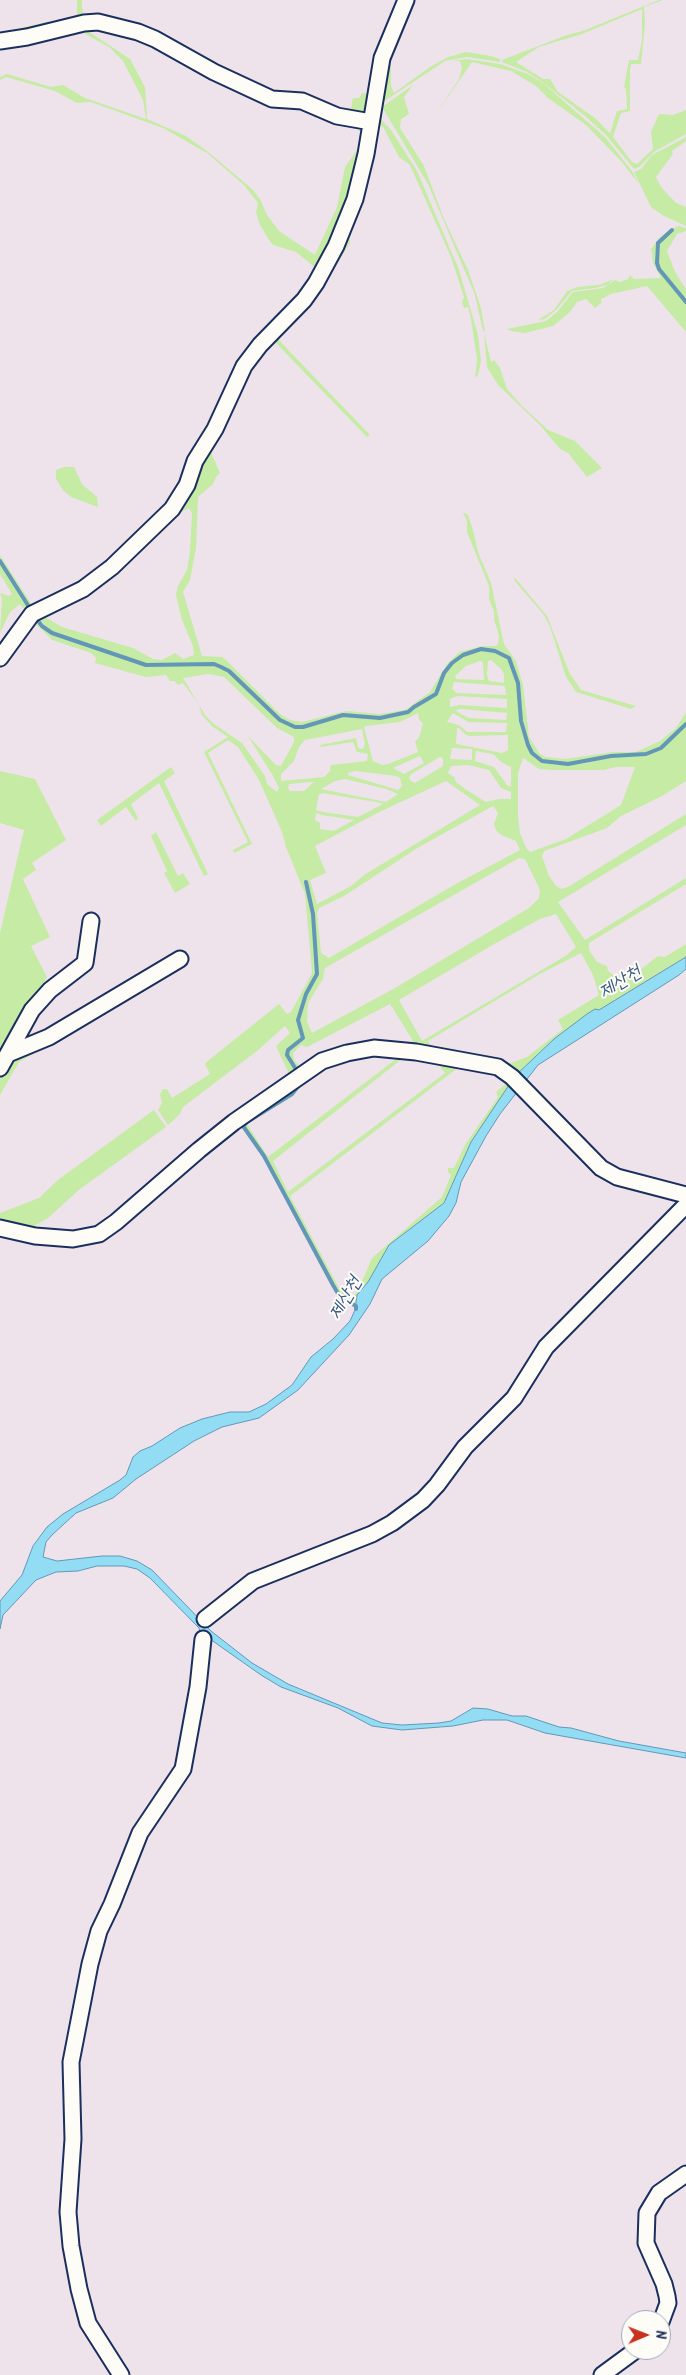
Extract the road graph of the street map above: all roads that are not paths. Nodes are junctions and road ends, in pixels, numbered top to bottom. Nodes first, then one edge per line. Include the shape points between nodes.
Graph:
1 (406, 0) edge
2 (0, 42) edge
3 (371, 122) junction
4 (0, 658) edge
5 (91, 921) dead end
6 (180, 959) dead end
7 (8, 1054) junction
8 (0, 1068) edge
9 (686, 1195) edge
10 (686, 1205) edge
11 (0, 1228) edge
12 (205, 1619) dead end
13 (204, 1639) dead end
14 (686, 2174) edge
15 (665, 2310) edge
16 (622, 2360) edge
17 (121, 2375) edge
18 (602, 2375) edge

1 - 3 street via 385,46
2 - 3 street via 98,22 138,32 272,99 302,101 337,116
3 - 4 street via 355,199 326,266 304,300 244,366 178,500 112,567 83,588 32,614
5 - 7 street via 85,963 50,990 32,1010
6 - 7 street via 49,1037
7 - 8 street
9 - 11 street via 617,1177 601,1168 512,1077 498,1067 374,1048 322,1062 220,1133 99,1234 73,1239 35,1236
10 - 12 street via 546,1347 514,1398 465,1447 423,1500 372,1534 253,1581
13 - 17 street via 183,1769 140,1833 99,1931 71,2062 73,2155 68,2212 72,2246 88,2323
14 - 15 street via 659,2192 647,2213 646,2243 664,2284 668,2303
16 - 18 street

